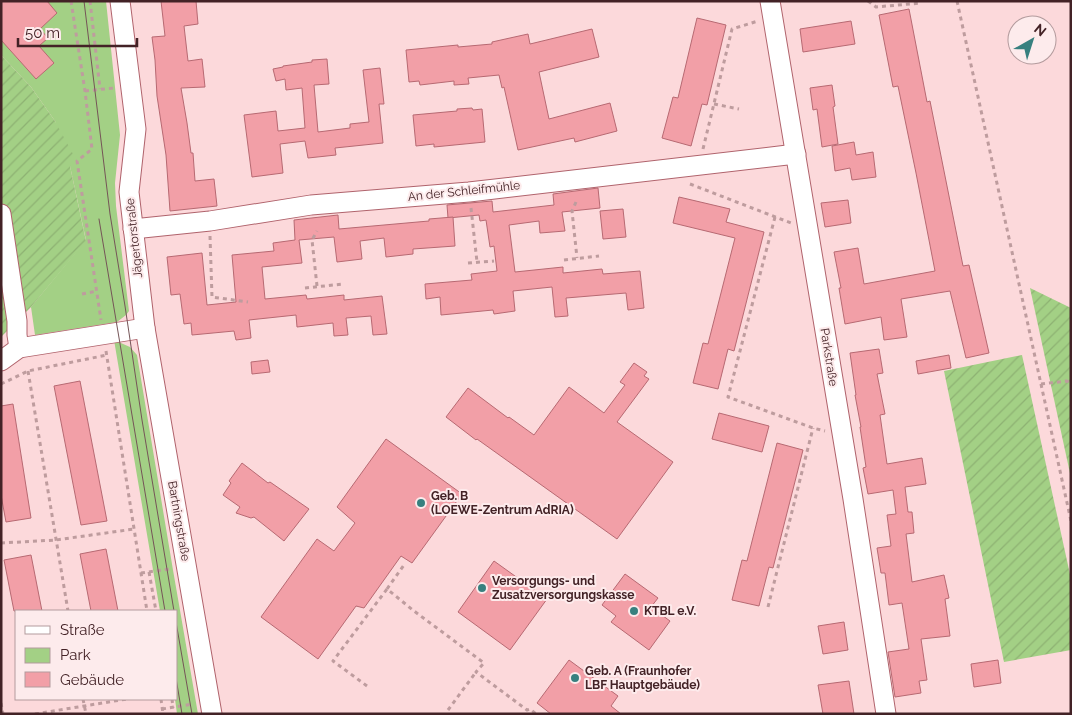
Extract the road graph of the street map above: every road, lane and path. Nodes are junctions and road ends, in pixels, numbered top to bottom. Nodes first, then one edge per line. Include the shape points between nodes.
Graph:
1 (71, 1) edge
2 (90, 1) edge
3 (120, 1) edge
4 (868, 1) edge
5 (957, 1) edge
6 (921, 3) dead end
7 (772, 9) edge
8 (100, 89) dead end
9 (714, 104) junction
10 (739, 109) dead end
11 (796, 154) junction
12 (703, 164) junction
13 (689, 184) dead end
14 (469, 192) junction
15 (576, 202) dead end
16 (1, 214) edge
17 (775, 217) junction
18 (210, 221) junction
19 (133, 229) junction
20 (808, 230) junction
21 (317, 231) dead end
22 (599, 256) dead end
23 (577, 258) junction
24 (564, 260) dead end
25 (494, 261) dead end
26 (477, 262) junction
27 (468, 263) dead end
28 (343, 284) dead end
29 (317, 286) junction
30 (305, 288) dead end
31 (97, 291) junction
32 (82, 294) dead end
33 (248, 302) dead end
34 (144, 328) junction
35 (104, 334) junction
36 (19, 348) junction
37 (107, 355) junction
38 (1, 360) edge
39 (28, 371) junction
40 (1071, 383) edge
41 (1, 384) edge
42 (1041, 384) junction
43 (813, 428) junction
44 (842, 436) junction
45 (1071, 521) edge
46 (134, 529) junction
47 (56, 540) junction
48 (1, 543) edge
49 (404, 565) dead end
50 (149, 572) dead end
51 (387, 589) junction
52 (768, 607) dead end
53 (68, 610) edge
54 (147, 610) edge
55 (156, 610) edge
56 (476, 672) junction
57 (367, 686) dead end
58 (83, 700) edge
59 (121, 700) edge
60 (160, 700) edge
61 (172, 700) edge
62 (1, 703) edge
63 (84, 706) junction
64 (173, 708) dead end
65 (448, 710) dead end
66 (3, 714) edge
67 (35, 714) edge
68 (86, 714) edge
69 (163, 714) edge
70 (212, 714) edge
71 (536, 714) edge
72 (886, 714) edge

1 - 31 path via 92,149 77,161
2 - 8 path
3 - 19 street, Jägertorstraße via 136,129 129,192
4 - 6 path via 876,7
5 - 42 path
7 - 9 path via 732,29
7 - 11 street, Parkstraße
9 - 10 path
9 - 12 path via 702,151
11 - 12 street, An der Schleifmühle
11 - 20 street, Parkstraße
12 - 14 street, An der Schleifmühle
13 - 17 path
14 - 18 street, An der Schleifmühle via 311,205
14 - 26 path
15 - 23 path via 572,210
16 - 36 street
17 - 20 path
17 - 43 path via 728,397
18 - 19 street, An der Schleifmühle
18 - 33 path via 212,297
19 - 34 street, Jägertorstraße
20 - 44 street, Parkstraße
21 - 29 path via 312,240
22 - 23 path
23 - 24 path
25 - 26 path
26 - 27 path
28 - 29 path
29 - 30 path
31 - 32 path
31 - 35 path
34 - 35 street
34 - 70 street, Bartningstraße
35 - 36 street
35 - 37 path
36 - 38 street
37 - 39 path
37 - 46 path
39 - 41 path
39 - 47 path
40 - 42 path
42 - 45 path
43 - 44 path
43 - 52 path
44 - 72 street, Parkstraße
46 - 47 path
46 - 54 path
47 - 48 path
47 - 53 path
49 - 51 path
50 - 55 path
51 - 56 path via 484,663
51 - 57 path via 333,661
56 - 65 path
56 - 71 path
58 - 63 path
59 - 63 path
60 - 69 path
61 - 64 path
62 - 66 path
63 - 67 path
63 - 68 path

